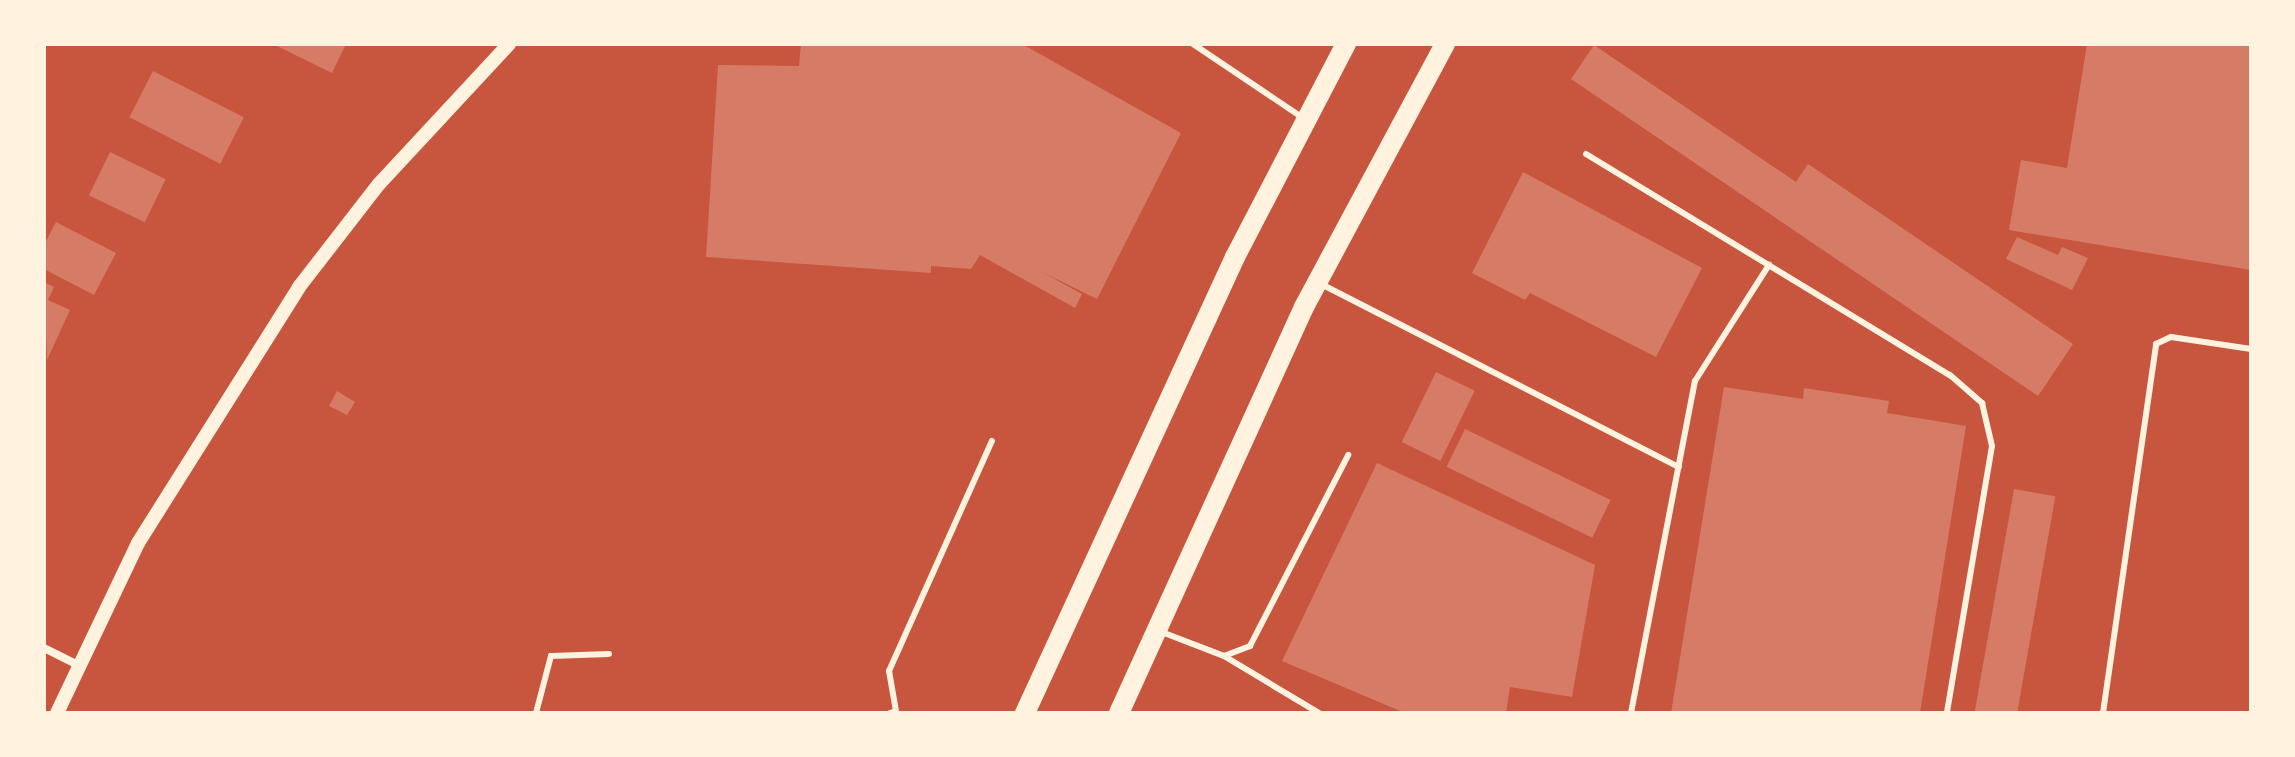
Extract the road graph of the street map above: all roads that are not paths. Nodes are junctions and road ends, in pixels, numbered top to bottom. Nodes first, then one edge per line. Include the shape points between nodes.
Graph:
1 (509, 44) edge
2 (1346, 44) edge
3 (1445, 44) edge
4 (1197, 46) edge
5 (1306, 120) junction
6 (1586, 154) dead end
7 (1769, 265) junction
8 (1321, 284) junction
9 (2251, 349) edge
10 (992, 441) dead end
11 (1348, 455) dead end
12 (1679, 467) junction
13 (1156, 630) junction
14 (44, 648) edge
15 (609, 654) dead end
16 (1224, 656) junction
17 (81, 666) junction
18 (57, 713) edge
19 (536, 713) edge
20 (890, 713) edge
21 (1025, 713) edge
22 (1119, 713) edge
23 (1319, 713) edge
24 (1631, 713) edge
25 (1947, 713) edge
26 (2103, 713) edge

1 - 17 street via 379,184 299,287 138,543
2 - 5 main road
3 - 8 main road
4 - 5 lane
5 - 21 main road
6 - 7 lane
7 - 12 lane via 1695,381
7 - 25 lane via 1950,375 1982,403 1992,446
8 - 12 lane
8 - 13 main road
9 - 26 lane via 2171,337 2156,344
10 - 20 lane via 889,671 896,711
11 - 16 lane via 1250,646
12 - 24 lane
13 - 16 lane
13 - 22 main road
14 - 17 street
15 - 19 lane via 551,656
16 - 23 lane
17 - 18 street

